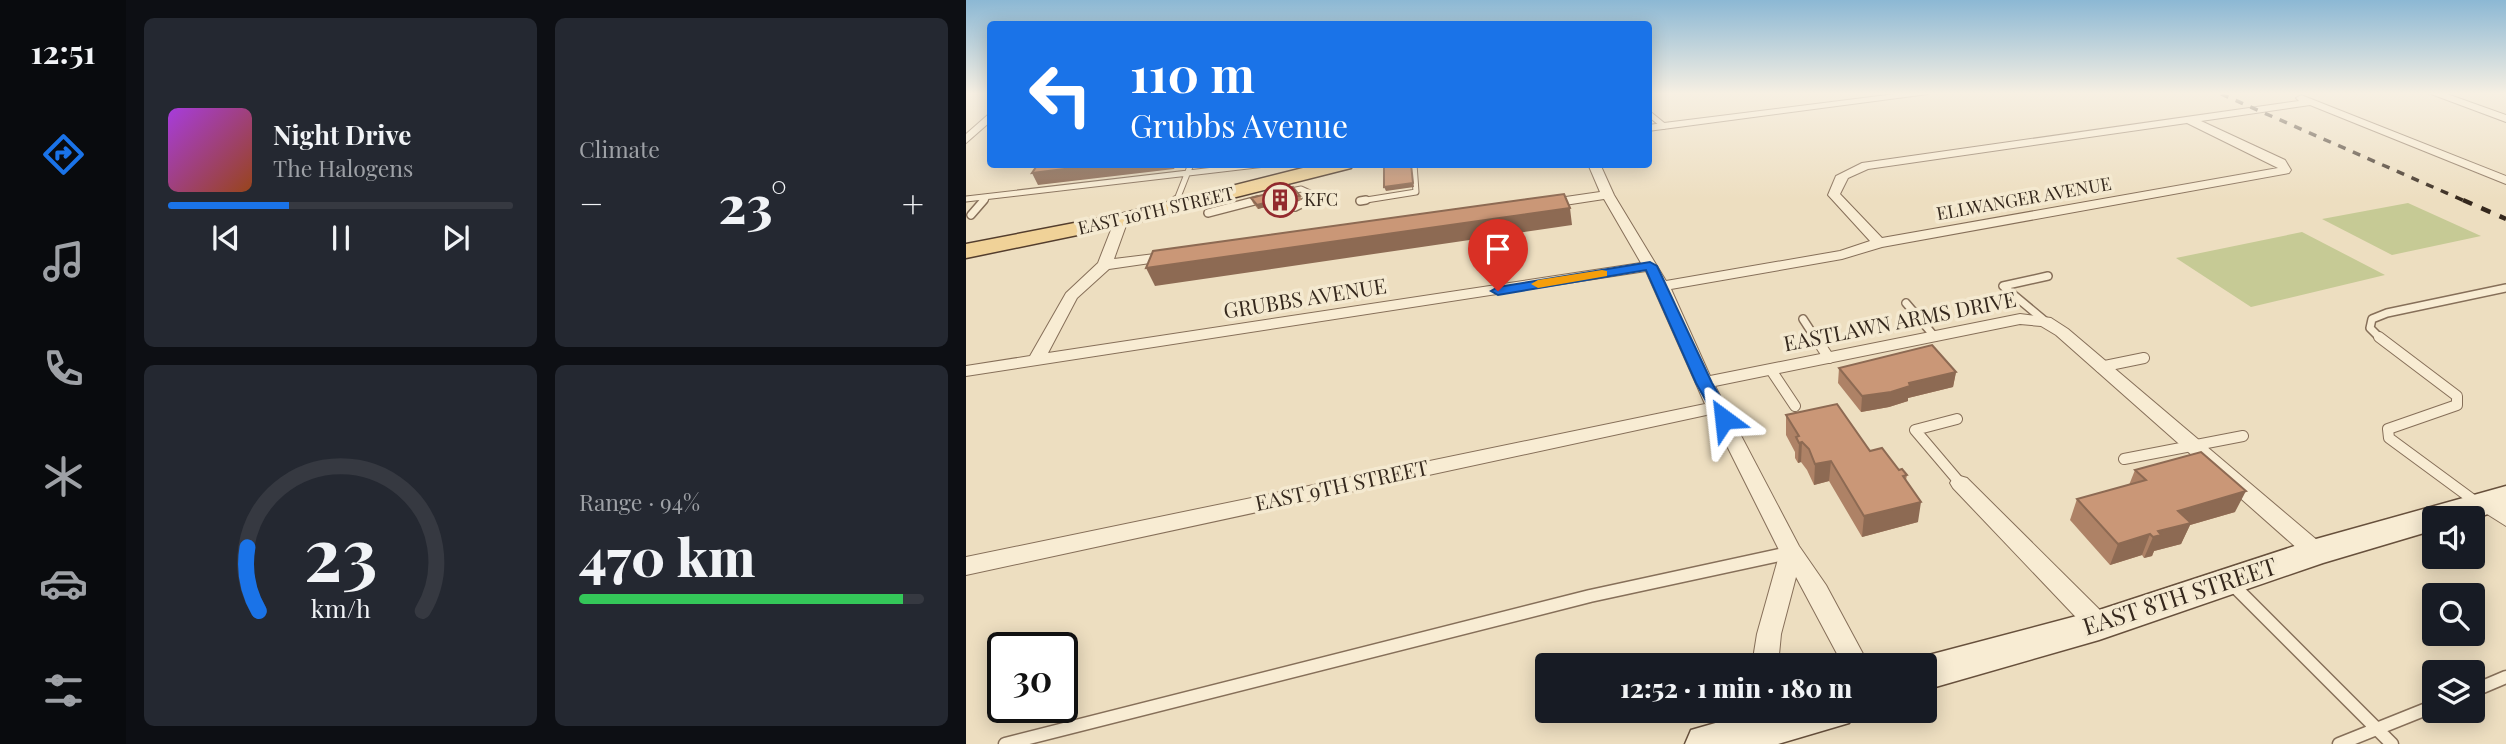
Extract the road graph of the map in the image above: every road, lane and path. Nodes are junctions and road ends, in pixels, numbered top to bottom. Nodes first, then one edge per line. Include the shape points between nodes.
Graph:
1 (2129, 129) edge
2 (2208, 129) edge
3 (2377, 129) edge
4 (1189, 168) edge
5 (1234, 168) edge
6 (1328, 168) edge
7 (1414, 168) edge
8 (1596, 168) edge
9 (1187, 174) junction
10 (2506, 180) edge
11 (1278, 194) edge
12 (1608, 195) junction
13 (987, 197) junction
14 (1267, 197) edge
15 (966, 199) edge
16 (1360, 201) dead end
17 (1528, 206) edge
18 (1173, 208) junction
19 (1295, 208) dead end
20 (1208, 213) dead end
21 (971, 215) dead end
22 (1121, 220) junction
23 (1879, 243) junction
24 (966, 251) edge
25 (1187, 253) edge
26 (1105, 265) junction
27 (1650, 266) junction
28 (2048, 276) dead end
29 (1662, 286) junction
30 (2506, 288) edge
31 (1906, 303) dead end
32 (1803, 319) dead end
33 (2045, 321) junction
34 (1935, 337) junction
35 (1829, 358) junction
36 (2144, 358) dead end
37 (1036, 360) junction
38 (2101, 367) junction
39 (1771, 370) junction
40 (966, 371) edge
41 (1704, 383) junction
42 (1795, 406) dead end
43 (1718, 407) junction
44 (1957, 419) dead end
45 (2243, 436) dead end
46 (2192, 445) junction
47 (2124, 458) dead end
48 (1960, 483) joint
49 (2495, 506) edge
50 (2422, 522) edge
51 (1791, 552) junction
52 (2316, 552) junction
53 (966, 566) edge
54 (2229, 581) junction
55 (2099, 625) junction
56 (1767, 653) edge
57 (1850, 653) edge
58 (1937, 670) edge
59 (2506, 677) edge
60 (2485, 686) edge
61 (2422, 711) edge
62 (1772, 727) edge
63 (2377, 729) junction
64 (1004, 744) edge
65 (1706, 744) edge
66 (2339, 744) edge
67 (2392, 744) edge

1 - 23 street via 1847,172 1835,183 1834,195
2 - 23 street, ELLWANGER AVENUE via 2281,163 2285,170
3 - 10 street
4 - 9 lane
5 - 9 lane
6 - 18 main road, EAST 10TH STREET
7 - 16 lane via 1416,192
8 - 12 street
9 - 13 lane
9 - 18 lane
11 - 19 lane via 1301,190 1312,194
12 - 17 street
12 - 27 street
13 - 15 lane
13 - 21 lane
14 - 20 lane
18 - 22 main road, EAST 10TH STREET
22 - 24 main road, EAST 10TH STREET
22 - 26 street
23 - 29 street, ELLWANGER AVENUE via 1842,255
25 - 26 street
26 - 37 street via 1071,296
27 - 29 street
27 - 37 street, GRUBBS AVENUE
28 - 33 lane via 2003,286
29 - 41 street
30 - 49 lane via 2387,313 2371,319 2370,328 2388,347 2456,396 2457,405 2388,429 2389,438
31 - 34 lane
32 - 35 lane
33 - 34 street, EASTLAWN ARMS DRIVE via 2020,319
33 - 38 street, EASTLAWN ARMS DRIVE
34 - 35 street, EASTLAWN ARMS DRIVE
35 - 39 street, EASTLAWN ARMS DRIVE
36 - 38 lane
37 - 40 street, GRUBBS AVENUE
38 - 46 street, EASTLAWN ARMS DRIVE
39 - 41 street, EASTLAWN ARMS DRIVE
39 - 42 lane
41 - 43 street
43 - 51 street
43 - 53 street, EAST 9TH STREET
44 - 48 lane via 1915,430
45 - 46 lane
46 - 47 lane
46 - 52 street, EASTLAWN ARMS DRIVE
48 - 55 street
50 - 52 main road, EAST 8TH STREET
51 - 56 street
51 - 57 street
51 - 64 lane via 1590,596
52 - 54 main road, EAST 8TH STREET
54 - 55 main road, EAST 8TH STREET
54 - 63 lane
55 - 58 main road, EAST 8TH STREET
59 - 60 lane
61 - 63 lane
62 - 65 main road
63 - 66 lane
63 - 67 lane

